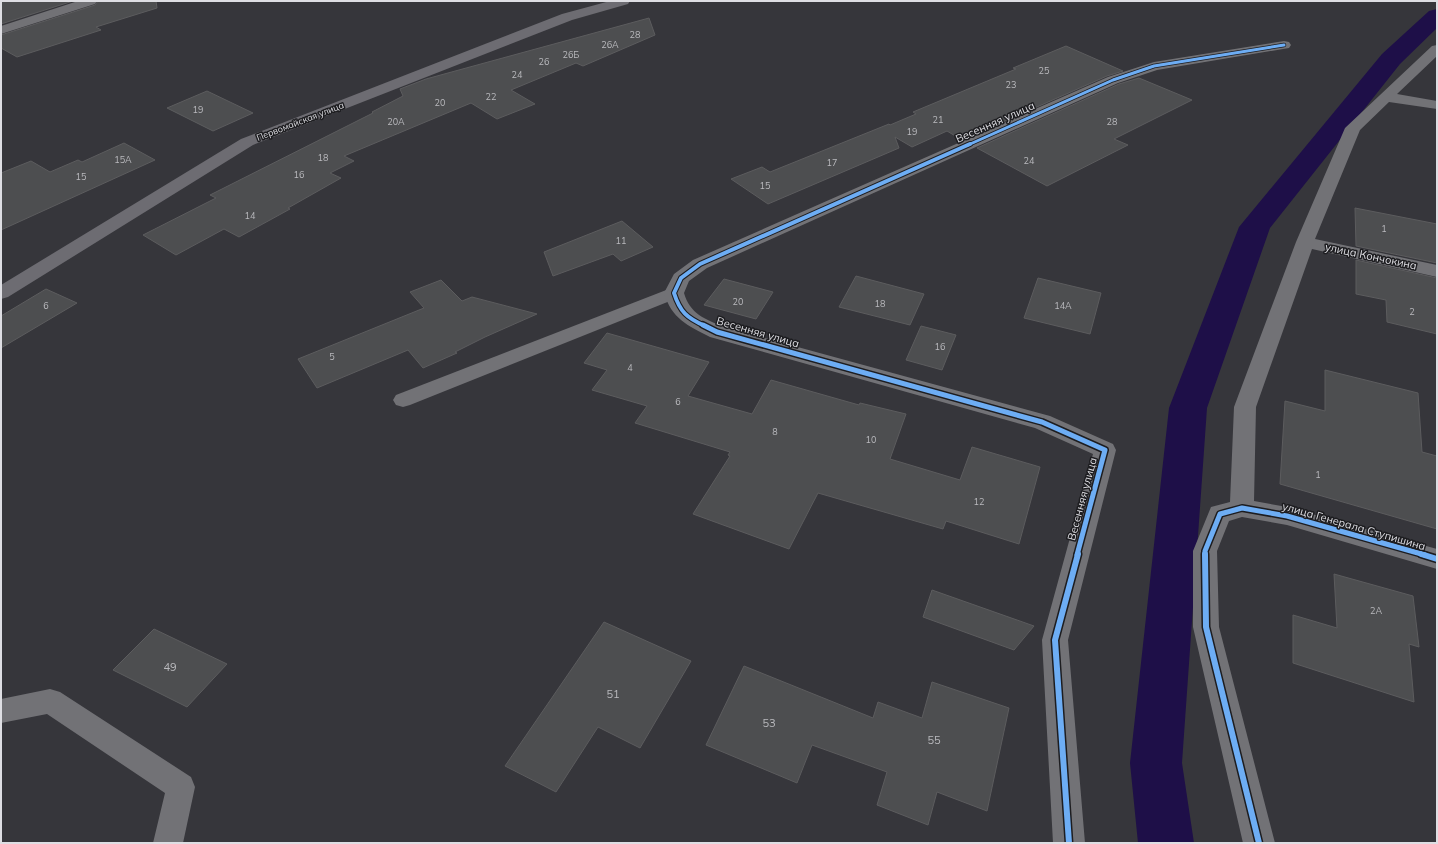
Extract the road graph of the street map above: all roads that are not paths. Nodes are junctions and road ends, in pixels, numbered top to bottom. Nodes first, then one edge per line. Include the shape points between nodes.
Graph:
1 (91, 1) edge
2 (624, 1) edge
3 (1, 30) edge
4 (1284, 45) dead end
5 (1437, 49) edge
6 (1387, 97) junction
7 (1437, 105) edge
8 (1305, 242) junction
9 (1437, 271) edge
10 (1, 293) edge
11 (674, 293) junction
12 (404, 400) dead end
13 (1242, 508) junction
14 (1437, 559) edge
15 (1, 711) edge
16 (168, 843) edge
17 (1069, 843) edge
18 (1259, 843) edge

1 - 3 street
2 - 10 main road, Первомайская улица via 567,17 247,142
4 - 11 street, Весенняя улица via 1154,66 1113,80 700,264 681,278
5 - 6 street
6 - 7 street
6 - 8 street via 1353,128
8 - 9 street, улица Кончокина
8 - 13 street via 1245,407
11 - 12 lane
11 - 17 street, Весенняя улица via 678,306 692,320 717,332 1042,422 1106,450 1055,640
13 - 14 street, улица Генерала Ступишина via 1287,516
13 - 18 street via 1220,514 1205,551 1206,627
15 - 16 lane via 50,701 181,787

